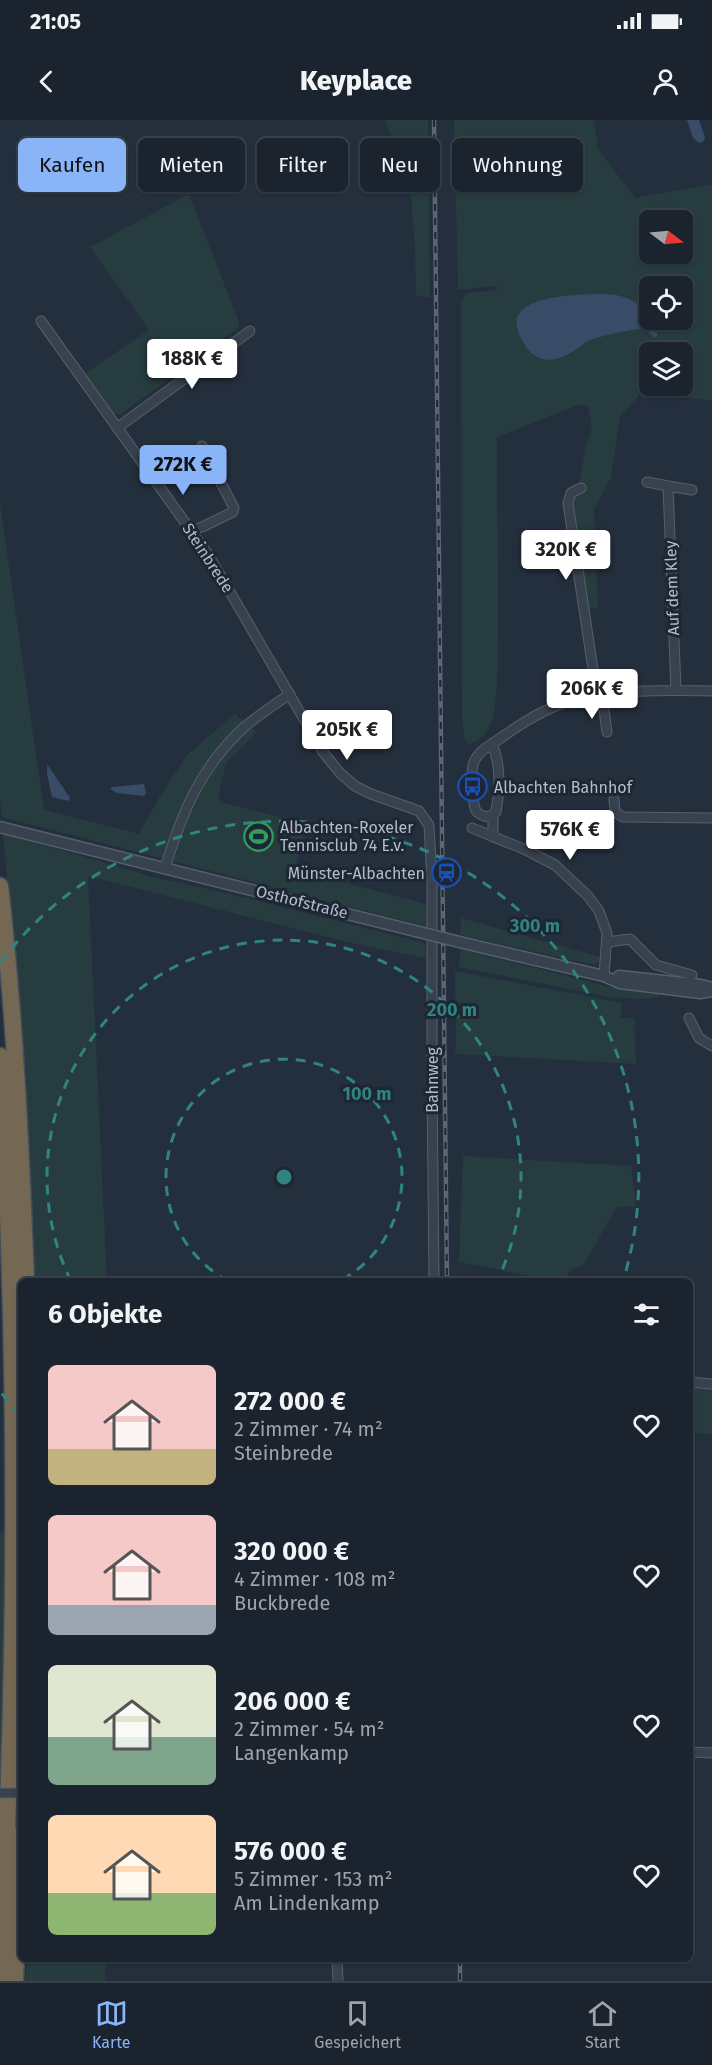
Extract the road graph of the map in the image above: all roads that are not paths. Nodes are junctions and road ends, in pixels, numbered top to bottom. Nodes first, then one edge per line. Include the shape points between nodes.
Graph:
1 (41, 321) dead end
2 (250, 331) dead end
3 (117, 428) junction
4 (202, 446) dead end
5 (646, 482) dead end
6 (668, 486) junction
7 (581, 488) dead end
8 (692, 490) dead end
9 (191, 530) junction
10 (676, 690) junction
11 (712, 691) edge
12 (290, 694) junction
13 (599, 696) junction
14 (607, 732) dead end
15 (492, 744) junction
16 (614, 799) dead end
17 (419, 811) joint
18 (493, 815) junction
19 (712, 818) edge
20 (0, 827) edge
21 (472, 828) dead end
22 (493, 837) junction
23 (165, 868) junction
24 (0, 886) edge
25 (608, 942) junction
26 (692, 975) dead end
27 (604, 976) junction
28 (712, 990) edge
29 (689, 1018) dead end
30 (712, 1046) edge
31 (0, 1056) edge
32 (26, 1278) edge
33 (434, 1278) edge
34 (693, 1382) edge
35 (712, 1384) edge
36 (693, 1752) edge
37 (712, 1753) edge
38 (0, 1793) edge
39 (18, 1793) edge
40 (18, 1907) edge
41 (337, 1962) edge
42 (0, 1981) edge
43 (15, 1981) edge
44 (338, 1981) edge

1 - 3 street, Steinbrede
2 - 3 street
3 - 9 street, Steinbrede
4 - 9 street via 234,508 233,512
5 - 6 street
6 - 8 street
6 - 10 street, Auf dem Kley
7 - 13 street via 571,493 568,503
9 - 12 street, Steinbrede
10 - 11 street
10 - 13 street
12 - 17 street, Steinbrede via 323,752 340,773 365,792
12 - 23 street via 244,728 209,766 179,822
13 - 14 street
13 - 15 street via 541,713
15 - 18 street via 498,764 497,805
15 - 18 street via 475,760 472,770 474,808 479,815
16 - 19 street via 615,812 623,817
17 - 33 street, Bahnweg via 429,825 432,870
18 - 22 street
20 - 23 street, Osthofstraße
21 - 22 street
22 - 25 street via 555,865 599,911
23 - 27 street, Osthofstraße, bridge
24 - 32 highway via 15,1053
25 - 26 street via 630,939 657,965
25 - 27 street
27 - 28 street, Osthofstraße via 701,985
29 - 30 street via 699,1038
31 - 42 highway via 13,1349 15,1542
34 - 35 street
36 - 37 street
38 - 39 street, bridge
40 - 43 highway
41 - 44 street

